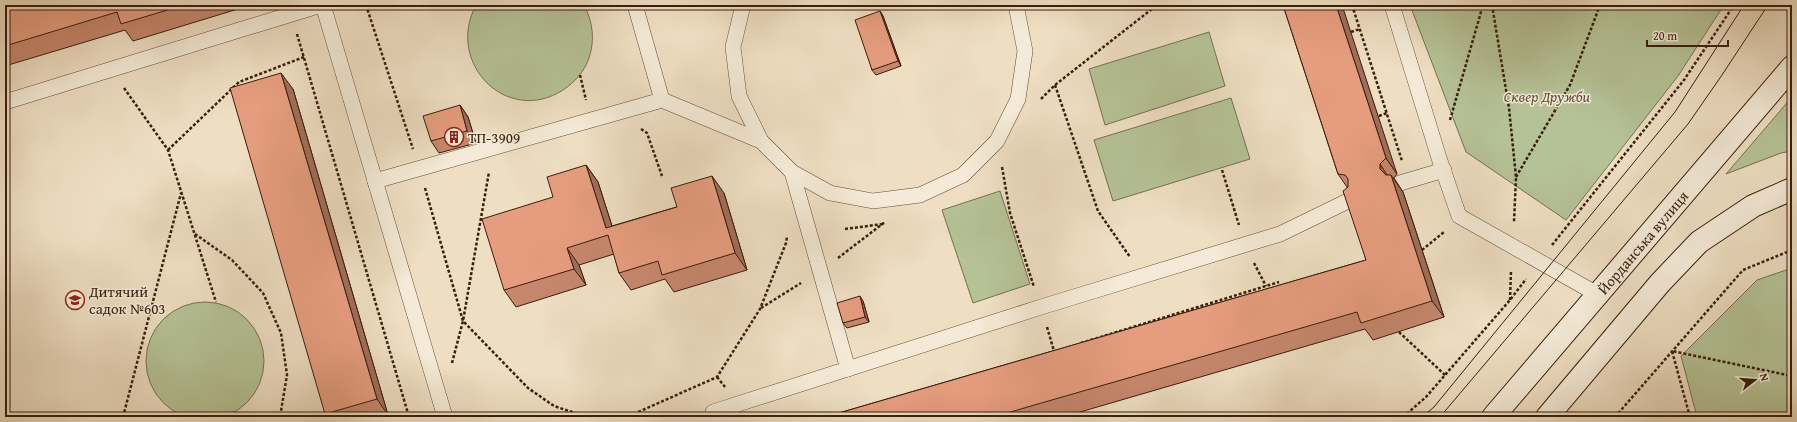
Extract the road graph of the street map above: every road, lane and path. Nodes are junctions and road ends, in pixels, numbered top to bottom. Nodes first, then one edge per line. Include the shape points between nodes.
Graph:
1 (322, 5) edge
2 (635, 5) edge
3 (743, 5) edge
4 (1016, 5) edge
5 (1157, 5) edge
6 (1352, 5) edge
7 (1392, 5) edge
8 (1483, 5) edge
9 (1492, 5) edge
10 (1600, 5) edge
11 (1734, 5) edge
12 (1784, 5) edge
13 (291, 14) junction
14 (1792, 15) edge
15 (1360, 29) junction
16 (1351, 32) dead end
17 (304, 58) junction
18 (1792, 67) edge
19 (111, 69) junction
20 (1055, 84) junction
21 (662, 100) junction
22 (1040, 100) dead end
23 (5, 102) edge
24 (1386, 112) junction
25 (1378, 116) dead end
26 (761, 141) junction
27 (997, 141) junction
28 (494, 148) junction
29 (168, 150) junction
30 (1402, 162) dead end
31 (1442, 164) junction
32 (792, 172) junction
33 (375, 181) junction
34 (1400, 183) dead end
35 (1792, 189) edge
36 (181, 192) junction
37 (1352, 199) edge
38 (889, 219) dead end
39 (883, 224) junction
40 (1449, 228) dead end
41 (845, 229) dead end
42 (195, 234) junction
43 (787, 235) dead end
44 (1422, 250) dead end
45 (1792, 250) edge
46 (1539, 261) junction
47 (820, 272) junction
48 (1143, 276) junction
49 (1279, 282) dead end
50 (1597, 294) junction
51 (216, 302) dead end
52 (1041, 307) junction
53 (760, 309) junction
54 (463, 321) junction
55 (1400, 332) edge
56 (1077, 344) edge
57 (1062, 349) edge
58 (1054, 351) junction
59 (1672, 351) junction
60 (1047, 353) edge
61 (452, 364) dead end
62 (848, 369) junction
63 (1445, 375) junction
64 (1792, 376) edge
65 (713, 412) dead end
66 (606, 416) edge
67 (123, 417) edge
68 (280, 417) edge
69 (409, 417) edge
70 (444, 417) edge
71 (628, 417) edge
72 (1403, 417) edge
73 (1493, 417) edge
74 (1547, 417) edge
75 (1615, 417) edge
76 (1690, 417) edge

1 - 13 lane
1 - 33 lane
2 - 21 lane
3 - 26 lane via 733,47 739,96
4 - 27 lane via 1025,51 1021,83 1018,99
5 - 20 path
6 - 15 path
7 - 31 lane
8 - 31 path
9 - 10 path via 1509,108 1516,177 1570,85
11 - 46 path via 1684,80
12 - 14 path
13 - 17 path
13 - 19 lane
15 - 16 path
15 - 24 path
17 - 29 path via 239,82
17 - 69 path
18 - 50 main road, Йорданська вулиця
19 - 23 lane
19 - 29 path
20 - 22 path
20 - 48 path via 1098,211
21 - 26 lane
21 - 28 lane
24 - 25 path
24 - 30 path
26 - 32 lane
27 - 32 lane via 963,174 920,195 873,201 830,193
27 - 52 path via 1010,213
28 - 33 lane
28 - 54 path
29 - 36 path
31 - 34 lane
31 - 46 lane via 1459,216
32 - 47 lane
33 - 70 lane
35 - 74 main road via 1753,206 1699,242 1660,283
36 - 42 path
36 - 67 path
37 - 48 lane via 1280,234
38 - 39 path
39 - 41 path
39 - 47 path
40 - 44 path
42 - 51 path
42 - 68 path via 232,260 263,293 281,333 287,376
43 - 53 path
45 - 59 path via 1743,270
46 - 50 lane
46 - 63 path via 1510,300
47 - 53 path
47 - 62 lane
48 - 52 lane
49 - 56 path
50 - 73 main road, Йорданська вулиця
52 - 58 path
52 - 62 lane
53 - 71 path via 717,377
54 - 61 path
54 - 66 path via 528,388 554,406 578,414
55 - 63 path
57 - 58 path
58 - 60 path
59 - 64 path
59 - 75 path
59 - 76 path
62 - 65 lane
63 - 72 path via 1426,397
66 - 71 path

